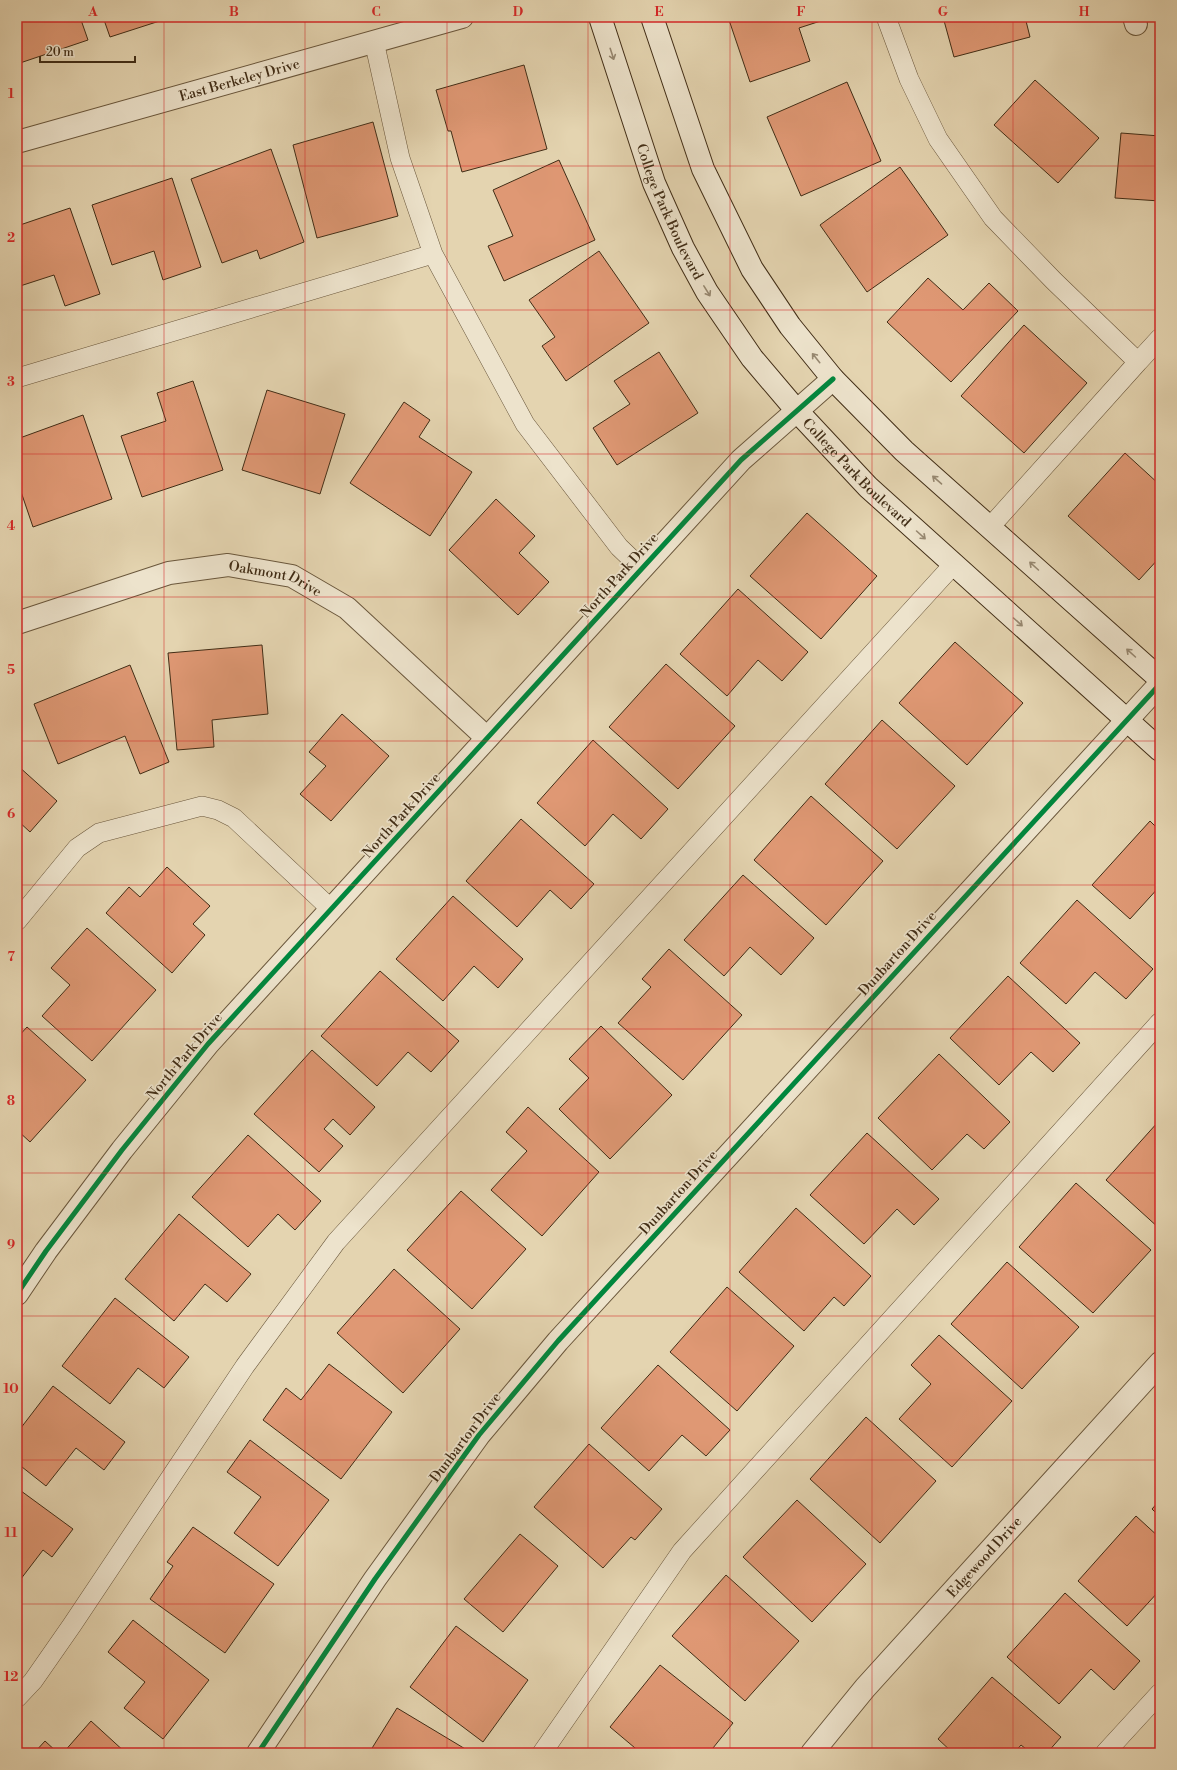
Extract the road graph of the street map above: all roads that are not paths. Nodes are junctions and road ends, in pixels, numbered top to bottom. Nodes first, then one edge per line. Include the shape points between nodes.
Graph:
1 (462, 17) edge
2 (600, 17) edge
3 (652, 17) edge
4 (886, 17) edge
5 (374, 42) junction
6 (17, 142) edge
7 (433, 254) junction
8 (1160, 338) edge
9 (1138, 362) junction
10 (17, 378) edge
11 (833, 379) junction
12 (797, 411) junction
13 (990, 527) junction
14 (953, 565) junction
15 (642, 569) junction
16 (17, 623) edge
17 (1160, 679) edge
18 (1160, 684) edge
19 (1127, 719) junction
20 (487, 738) junction
21 (1160, 750) edge
22 (331, 909) junction
23 (17, 921) edge
24 (1160, 1022) edge
25 (17, 1294) edge
26 (1160, 1363) edge
27 (1160, 1693) edge
28 (17, 1698) edge
29 (258, 1753) edge
30 (542, 1753) edge
31 (812, 1753) edge
32 (1105, 1753) edge

1 - 5 street, East Berkeley Drive
2 -> 12 street, College Park Boulevard via 654,183 683,248 708,292 752,358
11 -> 3 street via 790,326 752,269 703,169
4 - 9 lane via 909,79 938,139 993,218
5 - 6 street, East Berkeley Drive
5 - 7 lane via 400,158
7 - 10 lane
7 - 15 lane via 525,424 619,547
8 - 9 lane
9 - 13 lane
11 - 12 street, North Park Drive
13 -> 11 street via 904,451
12 -> 14 street, College Park Boulevard via 868,487
12 - 15 street, North Park Drive via 741,460
17 -> 13 street
14 -> 19 street, College Park Boulevard
14 - 28 lane via 336,1242 245,1366 72,1625 33,1681
15 - 20 street, North Park Drive
16 - 20 street, Oakmont Drive via 169,573 228,565 292,576 347,608
18 - 19 street, Dunbarton Drive
19 - 21 street, College Park Boulevard
19 - 29 street, Dunbarton Drive via 558,1341 479,1435 375,1579
20 - 22 street, North Park Drive
22 - 23 lane via 234,818 202,806 99,833 77,848
22 - 25 street, North Park Drive via 208,1044 122,1150
24 - 30 lane via 682,1551
26 - 31 street, Edgewood Drive via 865,1688
27 - 32 lane

